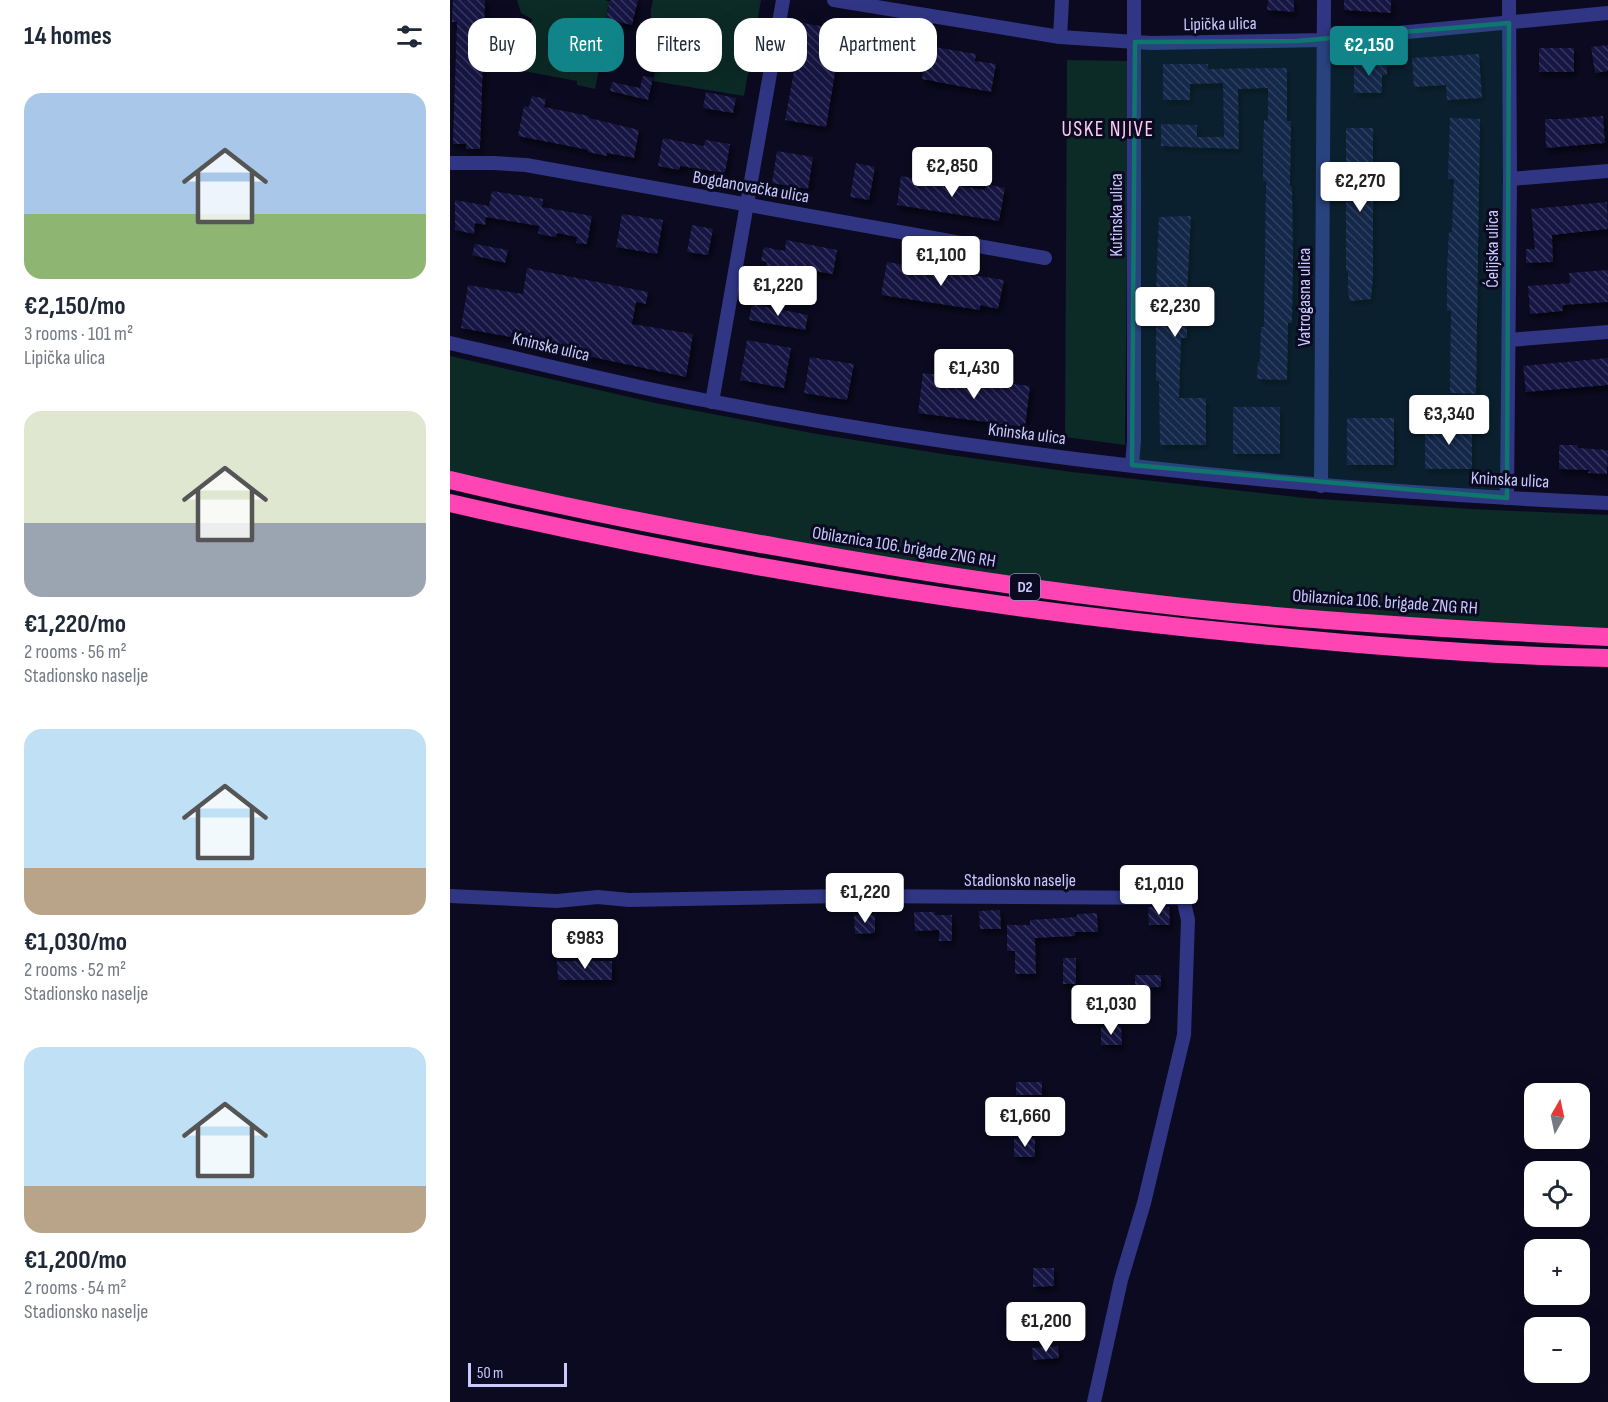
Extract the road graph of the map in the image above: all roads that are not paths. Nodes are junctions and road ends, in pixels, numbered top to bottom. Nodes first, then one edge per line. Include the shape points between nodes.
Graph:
1 (783, 0) edge
2 (834, 0) edge
3 (1062, 0) edge
4 (1134, 0) edge
5 (1324, 0) edge
6 (1509, 0) edge
7 (1608, 13) edge
8 (1509, 23) junction
9 (1060, 37) junction
10 (1324, 40) junction
11 (1135, 42) junction
12 (450, 164) edge
13 (1608, 171) edge
14 (1510, 179) junction
15 (747, 205) junction
16 (1045, 258) dead end
17 (1608, 332) edge
18 (1509, 340) junction
19 (450, 343) edge
20 (711, 402) junction
21 (1132, 465) junction
22 (450, 480) edge
23 (1321, 486) junction
24 (1507, 498) junction
25 (450, 503) edge
26 (1608, 503) edge
27 (1608, 638) edge
28 (1608, 658) edge
29 (450, 896) edge
30 (1094, 1402) edge

1 - 15 street
2 - 9 street, Lipička ulica
3 - 9 street
4 - 11 street, Kutinska ulica
5 - 10 street, Vatrogasna ulica
6 - 8 street, Ćelijska ulica
7 - 8 street, Lipička ulica
8 - 10 street, Lipička ulica
8 - 14 street, Ćelijska ulica
9 - 11 street, Lipička ulica
10 - 11 street, Lipička ulica
10 - 23 street, Vatrogasna ulica
11 - 21 street, Kutinska ulica
12 - 15 street, Bogdanovačka ulica via 526,165
13 - 14 street
14 - 18 street, Ćelijska ulica
15 - 16 street, Bogdanovačka ulica
15 - 20 street
17 - 18 street
18 - 24 street, Ćelijska ulica
19 - 20 street, Kninska ulica
20 - 21 street, Kninska ulica via 970,445
21 - 23 street, Kninska ulica
22 - 27 highway, Obilaznica 106. brigade ZNG RH / D2 via 741,541 1014,586 1232,612
23 - 24 street, Kninska ulica
24 - 26 street, Kninska ulica
25 - 28 highway, D2 via 710,558 902,592 1119,622 1444,652
29 - 30 street, Stadionsko naselje via 556,901 598,897 1183,898 1188,920 1184,1035

